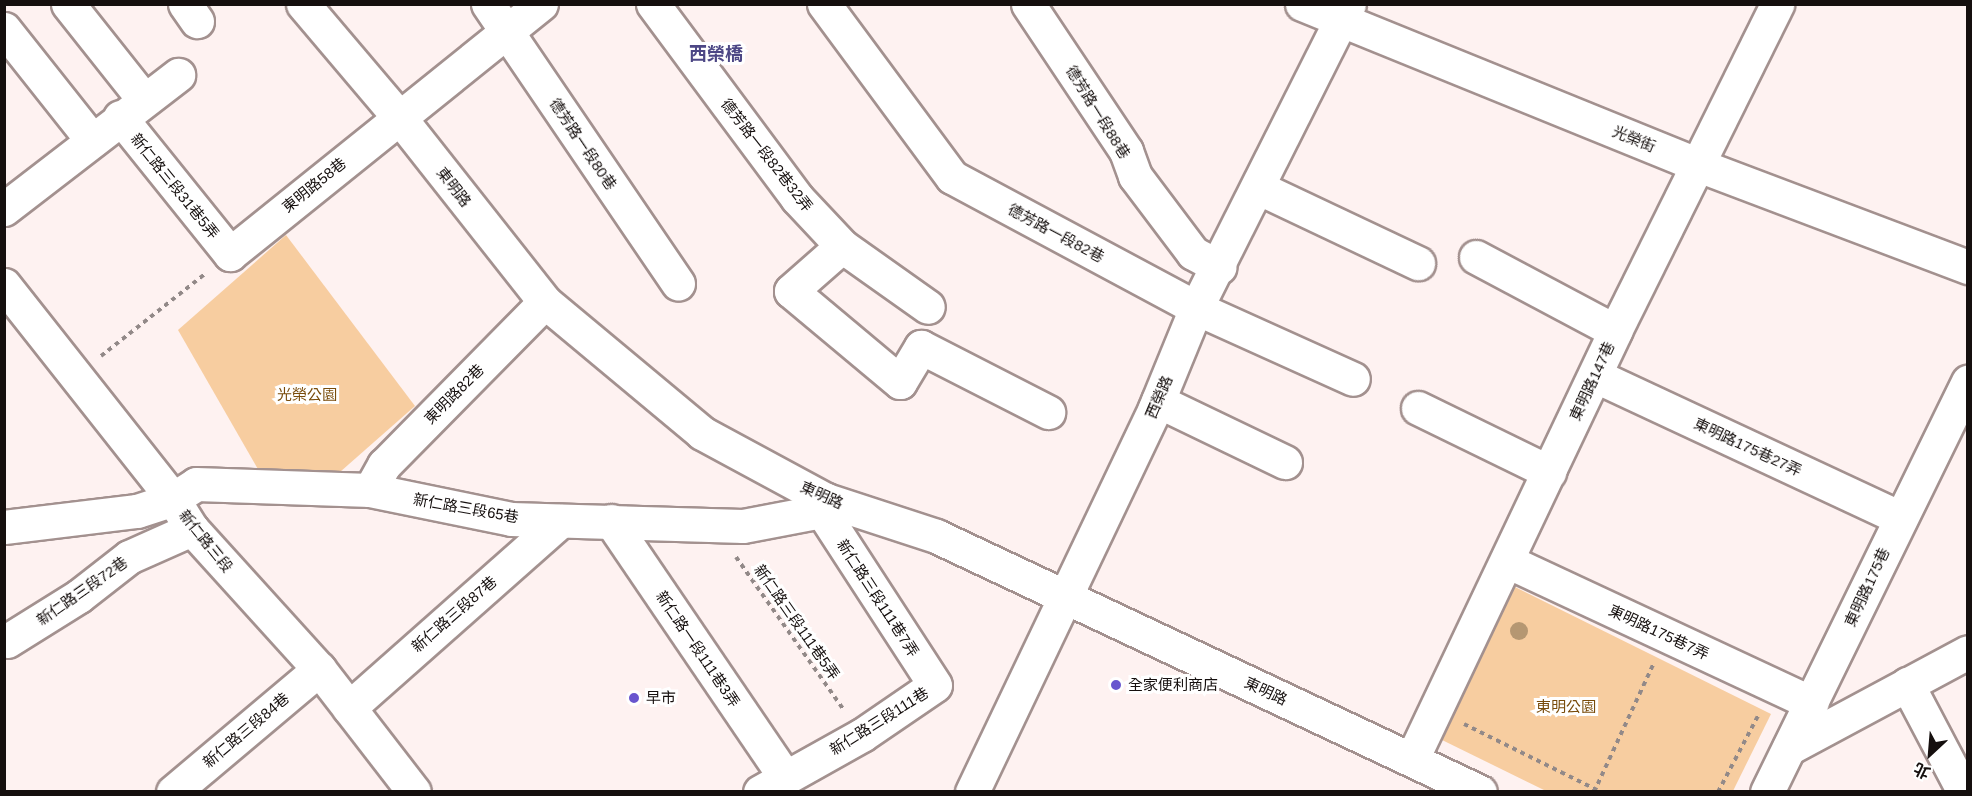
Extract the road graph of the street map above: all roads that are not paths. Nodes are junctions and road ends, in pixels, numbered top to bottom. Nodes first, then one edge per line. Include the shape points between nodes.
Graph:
1 (68, 4) edge
2 (303, 4) edge
3 (488, 4) edge
4 (541, 4) edge
5 (653, 4) edge
6 (824, 4) edge
7 (1028, 4) edge
8 (1302, 4) edge
9 (1777, 4) edge
10 (1346, 13) edge
11 (4, 29) edge
12 (507, 33) junction
13 (178, 75) dead end
14 (132, 109) junction
15 (399, 117) junction
16 (92, 140) junction
17 (1698, 165) junction
18 (1259, 188) junction
19 (4, 209) edge
20 (842, 246) junction
21 (230, 254) joint
22 (1476, 257) dead end
23 (1418, 263) dead end
24 (1219, 267) junction
25 (1968, 267) edge
26 (678, 284) dead end
27 (4, 285) edge
28 (545, 302) junction
29 (928, 307) dead end
30 (1196, 308) junction
31 (1615, 331) junction
32 (1596, 376) junction
33 (1353, 379) dead end
34 (1968, 382) edge
35 (1158, 401) junction
36 (1418, 408) dead end
37 (1048, 412) dead end
38 (1285, 462) dead end
39 (1549, 472) junction
40 (370, 490) junction
41 (173, 499) junction
42 (824, 506) junction
43 (1900, 518) junction
44 (9, 521) edge
45 (560, 521) junction
46 (611, 521) junction
47 (192, 529) junction
48 (1507, 561) junction
49 (1064, 598) junction
50 (7, 641) dead end
51 (1968, 652) edge
52 (319, 669) junction
53 (1906, 684) junction
54 (935, 685) joint
55 (1811, 703) junction
56 (349, 708) junction
57 (1789, 748) junction
58 (1413, 759) junction
59 (772, 784) edge
60 (172, 792) edge
61 (414, 792) edge
62 (972, 792) edge
63 (1480, 792) edge
64 (1767, 792) edge
65 (1964, 792) edge

1 - 14 street, 新仁路三段31巷5弄
2 - 15 street, 東明路
3 - 12 street, 德芳路一段80巷
4 - 12 street, 東明路58巷
5 - 20 street, 德芳路一段82巷32弄 via 797,198
6 - 30 street, 德芳路一段82巷 via 952,177
7 - 24 street, 德芳路一段88巷 via 1126,151 1135,176 1193,253
8 - 10 street, 光榮街
9 - 17 street, 東明路147巷
10 - 17 street, 光榮街
10 - 18 street, 西榮路
11 - 16 street
12 - 15 street, 東明路58巷
12 - 26 street, 德芳路一段80巷
13 - 14 street
14 - 16 street
14 - 21 street, 新仁路三段31巷5弄
15 - 21 street, 東明路58巷
15 - 28 street, 東明路
16 - 19 street
17 - 25 street, 光榮街
17 - 31 street, 東明路147巷
18 - 23 street
18 - 24 street, 西榮路
20 - 29 street, 德芳路一段82巷32弄
20 - 37 street via 791,291 900,382 921,347
22 - 31 street
24 - 30 street, 西榮路
27 - 41 street, 新仁路三段
28 - 40 street, 東明路82巷 via 384,465
28 - 42 street, 東明路 via 702,433
30 - 33 street, 德芳路一段82巷
30 - 35 street, 西榮路
31 - 32 street, 東明路147巷
32 - 39 street, 東明路147巷
32 - 43 street, 東明路175巷27弄
34 - 43 street, 東明路175巷
35 - 38 street
35 - 49 street, 西榮路
36 - 39 street
39 - 48 street, 東明路147巷
40 - 41 street, 新仁路三段65巷 via 196,484
40 - 45 street, 新仁路三段65巷 via 511,519
41 - 44 street via 137,511
41 - 47 street, 新仁路三段
42 - 46 street, 新仁路三段65巷 via 743,526
42 - 49 street, 東明路 via 936,536
42 - 54 street, 新仁路三段111巷7弄
43 - 55 street, 東明路175巷
45 - 46 street, 新仁路三段65巷
45 - 56 street, 新仁路三段87巷
46 - 59 street, 新仁路一段111巷3弄
47 - 50 street, 新仁路三段72巷 via 129,558 79,596
47 - 52 street, 新仁路三段
48 - 55 street, 東明路175巷7弄
48 - 58 street, 東明路147巷
49 - 58 street, 東明路
49 - 62 street, 西榮路
51 - 53 street
52 - 56 street, 新仁路三段
52 - 60 street, 新仁路三段84巷
53 - 57 street
53 - 65 street
54 - 59 street, 新仁路三段111巷 via 862,735
55 - 57 street, 東明路175巷
56 - 61 street, 新仁路三段
57 - 64 street, 東明路175巷
58 - 63 street, 東明路

